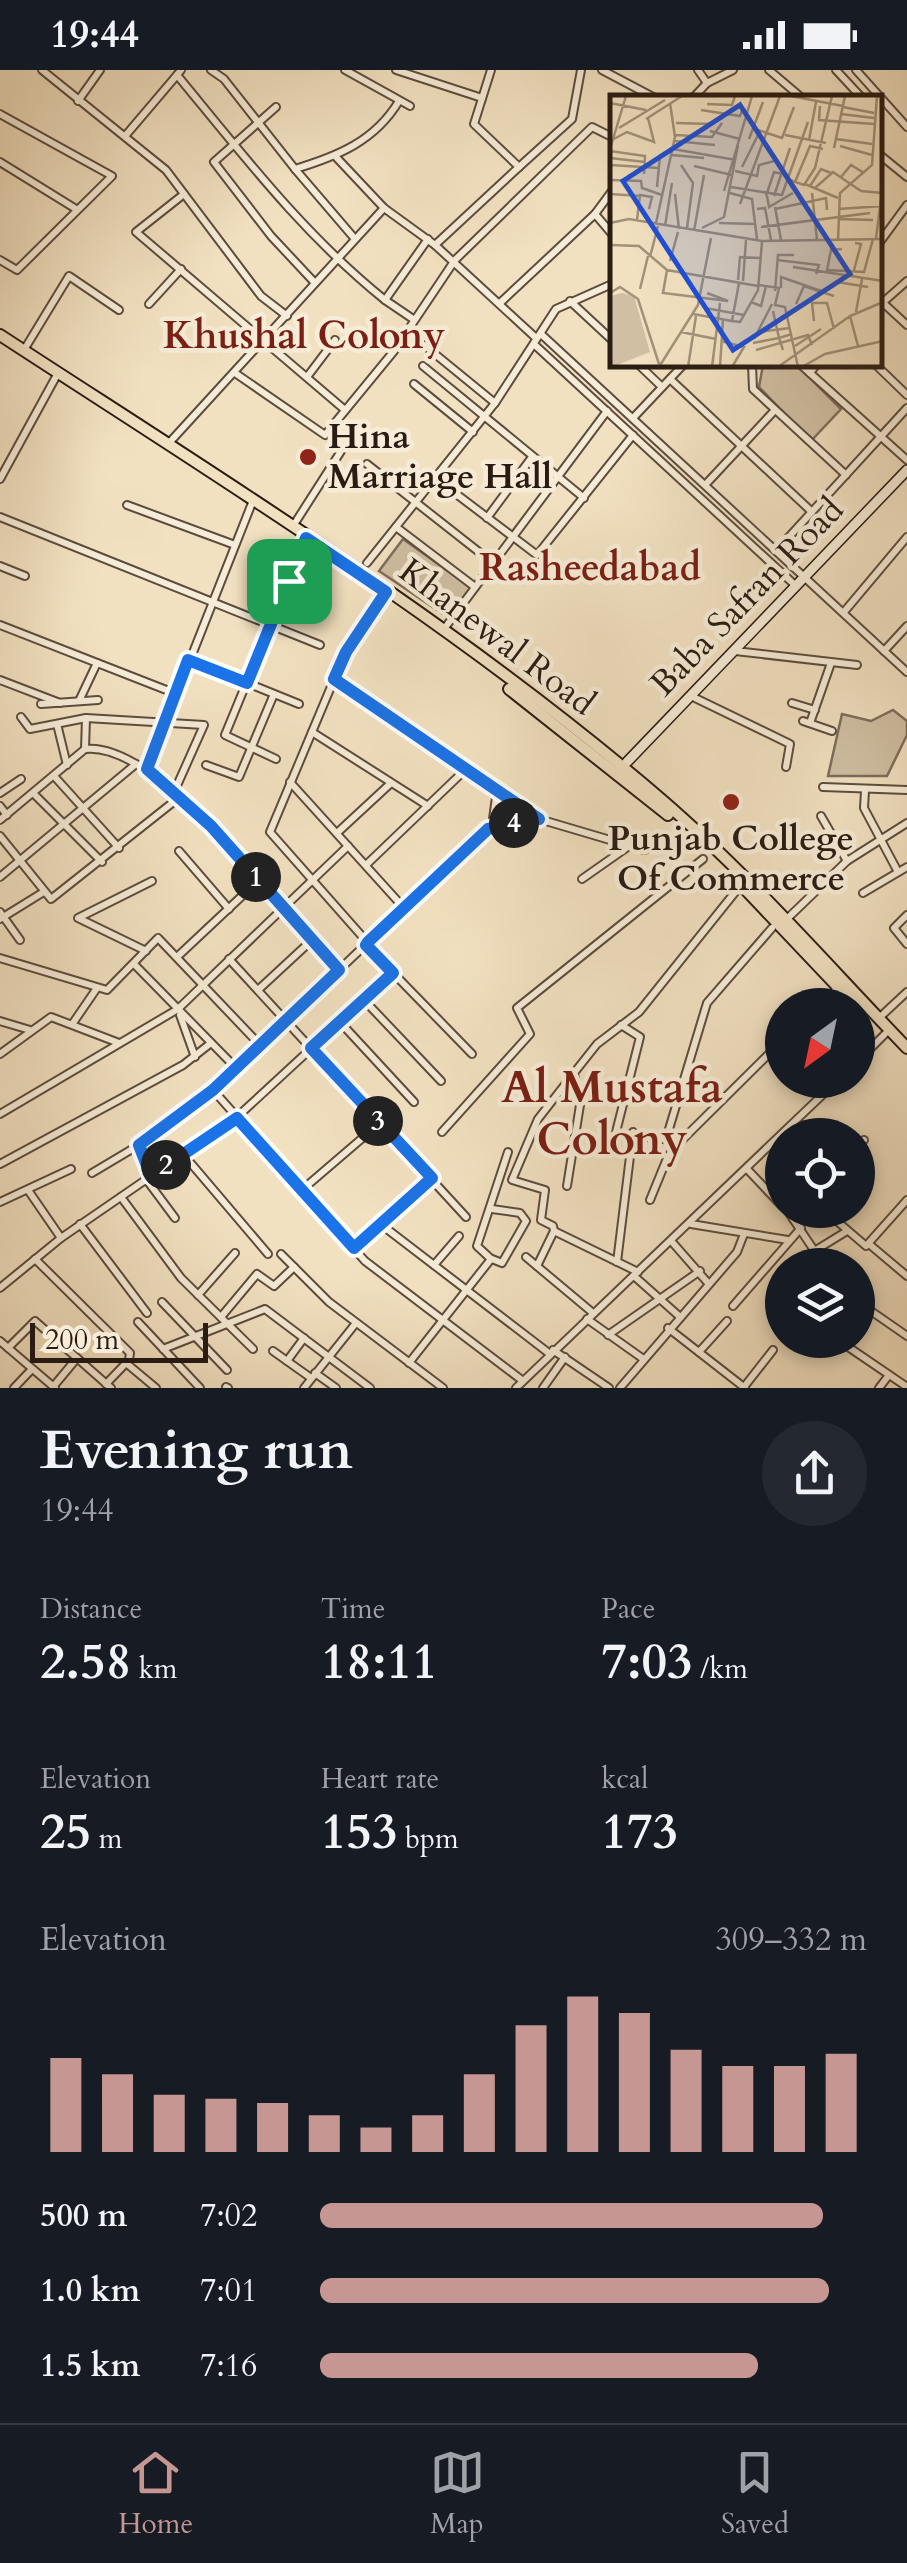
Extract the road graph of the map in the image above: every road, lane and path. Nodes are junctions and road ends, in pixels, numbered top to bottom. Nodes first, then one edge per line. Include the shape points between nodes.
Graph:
1 (42, 70) edge
2 (211, 70) edge
3 (345, 70) edge
4 (396, 70) edge
5 (491, 70) edge
6 (581, 70) edge
7 (602, 70) edge
8 (698, 70) edge
9 (769, 70) edge
10 (836, 70) edge
11 (856, 70) edge
12 (97, 71) edge
13 (727, 71) edge
14 (179, 73) edge
15 (707, 83) junction
16 (649, 95) edge
17 (697, 95) edge
18 (798, 95) edge
19 (859, 95) edge
20 (878, 95) edge
21 (482, 98) junction
22 (882, 99) edge
23 (399, 101) junction
24 (78, 102) junction
25 (410, 106) dead end
26 (276, 107) dead end
27 (0, 114) edge
28 (259, 124) junction
29 (907, 127) edge
30 (126, 135) junction
31 (610, 136) edge
32 (234, 144) junction
33 (882, 156) edge
34 (336, 157) junction
35 (0, 162) edge
36 (519, 167) junction
37 (295, 168) junction
38 (907, 177) edge
39 (184, 194) junction
40 (610, 194) edge
41 (907, 205) edge
42 (384, 208) junction
43 (76, 210) junction
44 (595, 214) junction
45 (610, 232) edge
46 (354, 239) junction
47 (882, 239) edge
48 (428, 240) junction
49 (436, 245) junction
50 (0, 260) edge
51 (336, 260) junction
52 (455, 260) junction
53 (181, 269) junction
54 (907, 281) edge
55 (315, 284) junction
56 (610, 285) edge
57 (385, 300) junction
58 (570, 301) junction
59 (882, 301) edge
60 (501, 302) junction
61 (882, 303) edge
62 (149, 304) dead end
63 (119, 310) dead end
64 (287, 316) junction
65 (414, 319) junction
66 (907, 325) edge
67 (402, 337) junction
68 (610, 338) edge
69 (0, 339) edge
70 (538, 339) junction
71 (335, 340) dead end
72 (263, 341) junction
73 (24, 351) junction
74 (423, 366) dead end
75 (641, 368) edge
76 (680, 368) edge
77 (752, 368) edge
78 (805, 368) edge
79 (813, 368) edge
80 (879, 368) edge
81 (810, 372) junction
82 (235, 373) junction
83 (57, 375) junction
84 (307, 376) junction
85 (670, 380) junction
86 (414, 384) dead end
87 (662, 387) junction
88 (907, 395) edge
89 (495, 403) junction
90 (907, 408) edge
91 (346, 410) junction
92 (775, 410) junction
93 (607, 411) junction
94 (634, 417) junction
95 (482, 419) junction
96 (473, 432) junction
97 (634, 435) junction
98 (880, 437) junction
99 (169, 443) junction
100 (742, 446) junction
101 (343, 448) dead end
102 (532, 457) junction
103 (907, 460) edge
104 (4, 461) edge
105 (367, 464) dead end
106 (907, 470) edge
107 (846, 475) junction
108 (558, 477) junction
109 (435, 478) junction
110 (0, 479) edge
111 (706, 484) junction
112 (584, 498) junction
113 (416, 502) junction
114 (252, 504) junction
115 (126, 505) dead end
116 (812, 512) junction
117 (0, 517) edge
118 (486, 518) junction
119 (294, 523) junction
120 (396, 527) junction
121 (907, 537) edge
122 (306, 538) junction
123 (512, 538) junction
124 (235, 545) junction
125 (777, 550) junction
126 (493, 563) junction
127 (367, 564) dead end
128 (0, 566) edge
129 (25, 576) dead end
130 (806, 576) junction
131 (797, 586) junction
132 (475, 587) junction
133 (386, 592) junction
134 (212, 602) junction
135 (844, 612) junction
136 (0, 625) edge
137 (270, 625) junction
138 (447, 625) dead end
139 (907, 626) edge
140 (320, 645) dead end
141 (735, 650) junction
142 (884, 651) junction
143 (188, 660) junction
144 (97, 663) junction
145 (831, 663) junction
146 (858, 665) dead end
147 (907, 672) edge
148 (334, 679) junction
149 (0, 680) edge
150 (247, 683) junction
151 (174, 693) junction
152 (274, 694) junction
153 (692, 696) junction
154 (98, 700) dead end
155 (80, 701) junction
156 (60, 703) junction
157 (792, 703) dead end
158 (41, 704) dead end
159 (299, 704) dead end
160 (815, 710) junction
161 (21, 717) dead end
162 (86, 718) junction
163 (165, 722) junction
164 (57, 724) junction
165 (832, 731) dead end
166 (312, 732) junction
167 (251, 748) junction
168 (85, 749) junction
169 (276, 760) dead end
170 (628, 762) dead end
171 (136, 764) junction
172 (206, 764) dead end
173 (67, 765) junction
174 (786, 767) dead end
175 (147, 769) junction
176 (466, 769) junction
177 (54, 776) junction
178 (21, 779) dead end
179 (290, 782) junction
180 (392, 783) junction
181 (823, 786) dead end
182 (497, 790) junction
183 (907, 790) edge
184 (864, 791) junction
185 (0, 793) edge
186 (33, 793) junction
187 (178, 793) junction
188 (0, 806) edge
189 (428, 806) junction
190 (86, 809) junction
191 (821, 816) dead end
192 (3, 817) edge
193 (539, 819) junction
194 (907, 823) edge
195 (65, 825) junction
196 (492, 827) junction
197 (337, 832) junction
198 (0, 836) edge
199 (680, 836) dead end
200 (880, 839) junction
201 (630, 845) junction
202 (348, 846) junction
203 (120, 848) junction
204 (179, 851) dead end
205 (704, 858) dead end
206 (847, 861) junction
207 (102, 862) junction
208 (19, 863) junction
209 (366, 865) junction
210 (907, 867) edge
211 (898, 872) junction
212 (0, 877) edge
213 (582, 879) dead end
214 (259, 880) junction
215 (312, 880) junction
216 (152, 881) dead end
217 (736, 891) dead end
218 (42, 893) junction
219 (863, 893) dead end
220 (283, 908) junction
221 (404, 908) junction
222 (229, 909) junction
223 (907, 915) edge
224 (1, 916) edge
225 (790, 916) dead end
226 (772, 928) dead end
227 (20, 940) dead end
228 (312, 940) junction
229 (367, 944) junction
230 (907, 944) edge
231 (146, 951) junction
232 (177, 957) junction
233 (0, 958) edge
234 (229, 959) junction
235 (134, 964) junction
236 (339, 970) junction
237 (393, 973) junction
238 (202, 984) junction
239 (839, 987) edge
240 (97, 988) junction
241 (258, 990) junction
242 (907, 992) edge
243 (364, 1000) junction
244 (178, 1009) junction
245 (878, 1019) junction
246 (0, 1021) edge
247 (286, 1021) junction
248 (340, 1022) junction
249 (73, 1023) junction
250 (875, 1024) edge
251 (621, 1025) junction
252 (32, 1030) junction
253 (886, 1034) junction
254 (119, 1043) junction
255 (211, 1043) junction
256 (875, 1045) edge
257 (260, 1046) junction
258 (311, 1048) junction
259 (907, 1052) edge
260 (0, 1054) edge
261 (472, 1054) dead end
262 (195, 1057) junction
263 (765, 1057) edge
264 (236, 1068) junction
265 (574, 1072) junction
266 (441, 1081) dead end
267 (213, 1090) junction
268 (820, 1098) edge
269 (414, 1102) dead end
270 (0, 1114) edge
271 (237, 1118) junction
272 (380, 1123) junction
273 (442, 1132) dead end
274 (634, 1132) dead end
275 (615, 1136) dead end
276 (646, 1137) dead end
277 (666, 1139) junction
278 (681, 1141) junction
279 (139, 1145) junction
280 (508, 1152) dead end
281 (183, 1154) junction
282 (0, 1164) edge
283 (71, 1168) dead end
284 (747, 1169) junction
285 (92, 1173) dead end
286 (149, 1177) junction
287 (432, 1178) junction
288 (567, 1186) dead end
289 (765, 1187) edge
290 (303, 1189) junction
291 (28, 1190) junction
292 (121, 1197) junction
293 (650, 1200) dead end
294 (907, 1200) edge
295 (0, 1202) edge
296 (492, 1209) junction
297 (466, 1217) dead end
298 (175, 1218) dead end
299 (80, 1224) junction
300 (691, 1224) junction
301 (383, 1226) junction
302 (801, 1228) joint
303 (844, 1228) edge
304 (554, 1231) junction
305 (847, 1231) junction
306 (744, 1234) junction
307 (459, 1236) dead end
308 (61, 1238) junction
309 (790, 1241) junction
310 (673, 1243) junction
311 (868, 1244) junction
312 (354, 1248) junction
313 (815, 1248) edge
314 (819, 1248) edge
315 (236, 1253) dead end
316 (268, 1254) dead end
317 (280, 1254) dead end
318 (526, 1257) dead end
319 (35, 1259) junction
320 (491, 1259) junction
321 (617, 1262) junction
322 (434, 1265) junction
323 (537, 1266) junction
324 (294, 1267) junction
325 (700, 1271) junction
326 (636, 1274) junction
327 (907, 1276) edge
328 (708, 1284) junction
329 (0, 1288) edge
330 (466, 1290) junction
331 (198, 1294) junction
332 (660, 1300) junction
333 (162, 1302) dead end
334 (733, 1306) dead end
335 (146, 1313) dead end
336 (875, 1314) edge
337 (590, 1316) junction
338 (679, 1316) junction
339 (224, 1320) junction
340 (443, 1320) junction
341 (727, 1321) dead end
342 (138, 1322) dead end
343 (356, 1324) junction
344 (668, 1328) junction
345 (608, 1335) junction
346 (195, 1336) junction
347 (907, 1336) edge
348 (304, 1338) junction
349 (0, 1340) edge
350 (8, 1348) junction
351 (253, 1349) dead end
352 (164, 1350) junction
353 (273, 1351) dead end
354 (551, 1352) junction
355 (700, 1352) junction
356 (328, 1356) junction
357 (77, 1358) junction
358 (566, 1358) junction
359 (642, 1358) junction
360 (767, 1358) edge
361 (864, 1358) edge
362 (287, 1361) junction
363 (126, 1363) junction
364 (409, 1363) junction
365 (32, 1369) junction
366 (227, 1370) dead end
367 (888, 1375) junction
368 (313, 1376) junction
369 (523, 1381) junction
370 (108, 1386) edge
371 (54, 1387) edge
372 (907, 1387) edge
373 (14, 1388) edge
374 (156, 1388) edge
375 (200, 1388) edge
376 (304, 1388) edge
377 (336, 1388) edge
378 (370, 1388) edge
379 (443, 1388) edge
380 (516, 1388) edge
381 (543, 1388) edge
382 (609, 1388) edge
383 (620, 1388) edge
384 (744, 1388) edge
385 (879, 1388) edge

1 - 24 street
2 - 28 street
3 - 23 street
4 - 21 street
5 - 21 street
6 - 36 street via 572,119
7 - 16 street
8 - 15 street
9 - 18 street
10 - 19 street
11 - 20 street
12 - 24 street
13 - 15 street
14 - 30 street
14 - 32 street
15 - 17 street
21 - 36 street via 474,126
22 - 29 street
23 - 25 street
23 - 34 street via 370,135
24 - 30 street
26 - 28 street
27 - 43 street via 112,176
28 - 32 street
28 - 37 street
30 - 39 street
31 - 52 street via 592,128
32 - 51 street
32 - 55 street via 214,162
33 - 38 street
34 - 37 street
34 - 42 street
35 - 43 street
36 - 49 street
37 - 46 street
39 - 53 street via 136,230
39 - 64 street via 261,296
40 - 44 street
41 - 47 street
42 - 46 street
42 - 48 street
43 - 50 street via 17,270
44 - 45 street
44 - 60 street
46 - 51 street
48 - 49 street
48 - 57 street
49 - 52 street
51 - 55 street
51 - 57 street
52 - 60 street
52 - 65 street
53 - 62 street
53 - 72 street
54 - 59 street
55 - 64 street
56 - 58 street
57 - 65 street
58 - 68 street
58 - 70 street via 556,309
60 - 70 street
61 - 66 street
63 - 73 street via 70,276
64 - 72 street
65 - 67 street
67 - 89 street via 424,345
67 - 91 street
69 - 73 main road, Khanewal Road
69 - 83 main road, Khanewal Road
70 - 89 street
70 - 93 street
70 - 94 street
71 - 84 street
72 - 82 street
72 - 84 street
73 - 83 main road, Khanewal Road
74 - 95 street
75 - 87 street
76 - 85 street
77 - 92 street via 753,389
78 - 81 street
79 - 81 street
80 - 88 street
81 - 98 street
82 - 91 street via 325,435
82 - 99 street
83 - 99 main road, Khanewal Road
83 - 104 street
83 - 114 main road, Khanewal Road
84 - 91 street
85 - 87 street
85 - 100 street
86 - 96 street
87 - 94 street
89 - 95 street
90 - 98 street
92 - 100 street
92 - 107 street
93 - 97 street
93 - 108 street
94 - 111 street
95 - 96 street
95 - 102 street
96 - 109 street
97 - 112 street
97 - 131 street
98 - 103 street
98 - 107 street
99 - 119 main road, Khanewal Road
100 - 111 street
100 - 116 street
101 - 119 street
102 - 108 street
102 - 118 street
104 - 110 street
105 - 113 street
106 - 130 main road, Baba Safran Road
107 - 116 street
108 - 112 street
108 - 123 street
109 - 113 street
109 - 118 street
111 - 125 street
112 - 123 street via 538,555
113 - 120 street
113 - 126 street
114 - 122 main road, Khanewal Road
114 - 124 street
115 - 124 street
116 - 125 street
117 - 134 street
118 - 123 street
119 - 245 main road, Khanewal Road via 662,800
120 - 127 street
120 - 132 street
121 - 135 street
122 - 133 main road, Khanewal Road
122 - 137 street
123 - 126 street
124 - 134 street
125 - 130 street
126 - 132 street
128 - 129 street
130 - 131 main road, Baba Safran Road
130 - 135 street
131 - 141 main road, Baba Safran Road
132 - 138 street
133 - 148 street
133 - 239 main road, Khanewal Road via 674,819
134 - 137 street
134 - 143 street
135 - 142 street
136 - 144 street
137 - 140 street
137 - 150 street
139 - 142 street
141 - 145 street
141 - 153 main road, Baba Safran Road
142 - 147 street
143 - 150 street
143 - 151 street
144 - 151 street
144 - 155 street
145 - 146 street
145 - 160 street
148 - 166 street
148 - 176 street
149 - 156 street
150 - 152 street
150 - 167 street via 225,737
151 - 163 street
152 - 159 street
152 - 167 street
153 - 170 main road, Baba Safran Road
153 - 174 street via 790,744
154 - 155 street
155 - 156 street
156 - 158 street
157 - 160 street
160 - 165 street via 806,722
161 - 164 street via 30,729
162 - 163 street
162 - 164 street
162 - 168 street
163 - 175 street
163 - 187 street via 206,726
164 - 173 street
166 - 179 street
166 - 180 street
167 - 169 street
167 - 172 street via 238,778
168 - 171 street
168 - 173 street
171 - 175 street
171 - 190 street
173 - 177 street
175 - 187 street
176 - 182 street
176 - 189 street
177 - 186 street
177 - 190 street
178 - 185 street
179 - 197 street
179 - 215 street via 270,832
180 - 189 street
180 - 197 street
181 - 184 street
182 - 193 street
182 - 196 street
183 - 184 street
184 - 200 street via 864,808
186 - 192 street
186 - 195 street
187 - 203 street
187 - 214 street
188 - 192 street
189 - 209 street
190 - 195 street
190 - 203 street
191 - 206 street
193 - 196 street
193 - 201 street
194 - 200 street
195 - 207 street
195 - 208 street
196 - 221 street
197 - 202 street
198 - 208 street
199 - 201 street via 651,849
200 - 206 street
200 - 211 street
201 - 213 street
202 - 209 street
202 - 215 street
203 - 207 street
204 - 222 street
205 - 273 street via 519,1006 530,1034
206 - 225 street
207 - 218 street via 54,897
208 - 212 street
208 - 218 street
209 - 221 street
210 - 211 street
211 - 219 street
214 - 220 street
214 - 222 street
215 - 220 street
215 - 229 street
216 - 231 street via 78,918
217 - 251 street
218 - 224 street
220 - 228 street
220 - 234 street
221 - 229 street
222 - 232 street
223 - 230 street via 894,926
224 - 227 street
226 - 277 street via 708,1003
228 - 236 street
228 - 241 street
229 - 236 street
229 - 237 street
231 - 232 street via 158,938
231 - 235 street
232 - 238 street
233 - 240 street
234 - 238 street
234 - 241 street
235 - 240 street via 114,987
235 - 244 street
236 - 247 street
237 - 243 street
237 - 261 street
238 - 244 street
238 - 257 street
240 - 249 street
241 - 247 street
242 - 245 street
243 - 248 street
243 - 266 street
244 - 254 street
244 - 255 street
244 - 262 street
245 - 259 main road, Khanewal Road
246 - 252 street
247 - 257 street
247 - 258 street
248 - 258 street
248 - 269 street
249 - 252 street via 51,1017
249 - 254 street
250 - 253 main road, Khanewal Road
251 - 265 street
251 - 275 street via 640,1037
252 - 260 street
253 - 256 street
253 - 259 main road, Khanewal Road
254 - 270 street
255 - 262 street
255 - 264 street
257 - 264 street
258 - 271 street
258 - 272 street
262 - 282 street
263 - 278 street
264 - 267 street
265 - 288 street via 580,1105
265 - 304 street via 538,1119 512,1180 545,1190 541,1220
267 - 271 street
267 - 279 street
268 - 284 street
271 - 281 street
271 - 290 street
272 - 287 street
272 - 290 street
274 - 321 street
276 - 277 street
277 - 278 street
278 - 293 street
279 - 285 street
279 - 286 street
280 - 296 street
281 - 286 street
281 - 316 street
283 - 291 street
284 - 289 street
284 - 300 street
286 - 292 street
286 - 298 street
287 - 297 street
287 - 301 street
290 - 312 street
291 - 295 street
291 - 308 street
292 - 299 street
292 - 331 street
294 - 311 street
296 - 320 street via 478,1246
296 - 320 street via 526,1221 502,1263
299 - 308 street
299 - 335 street
300 - 306 street
300 - 310 street
301 - 312 street
301 - 322 street
302 - 309 street
302 - 313 street
303 - 305 street
304 - 321 street
304 - 323 street
305 - 311 street
305 - 314 street
306 - 309 street
306 - 328 street
307 - 322 street
308 - 319 street
309 - 334 street
310 - 325 street
310 - 326 street
311 - 327 street
312 - 340 street
315 - 331 street
317 - 324 street
318 - 323 street
319 - 329 street
319 - 363 street via 130,1353
320 - 330 street
321 - 326 street
322 - 330 street
323 - 337 street
324 - 339 street via 274,1286 257,1274
324 - 343 street
325 - 328 street
325 - 332 street
326 - 332 street
326 - 337 street
328 - 338 street
330 - 340 street
330 - 354 street
331 - 339 street
332 - 338 street
332 - 345 street
333 - 346 street
336 - 347 street
337 - 345 street
337 - 354 street
338 - 344 street
339 - 346 street
339 - 348 street via 265,1309
339 - 351 street
340 - 364 street
340 - 369 street
341 - 355 street
342 - 352 street
343 - 356 street
343 - 364 street
344 - 355 street
344 - 359 street
345 - 359 street
346 - 352 street
346 - 366 street
348 - 356 street
348 - 362 street
349 - 350 street
350 - 357 street via 32,1321
350 - 365 street
352 - 375 street
353 - 362 street
354 - 358 street
354 - 369 street
355 - 384 street
356 - 368 street
356 - 378 street
357 - 370 street
357 - 371 street
358 - 381 street
358 - 382 street
359 - 383 street
360 - 384 street
361 - 367 street
362 - 368 street
363 - 370 street
363 - 374 street
364 - 379 street
365 - 371 street
365 - 373 street
367 - 372 street
367 - 385 street
368 - 376 street
368 - 377 street
369 - 380 street

